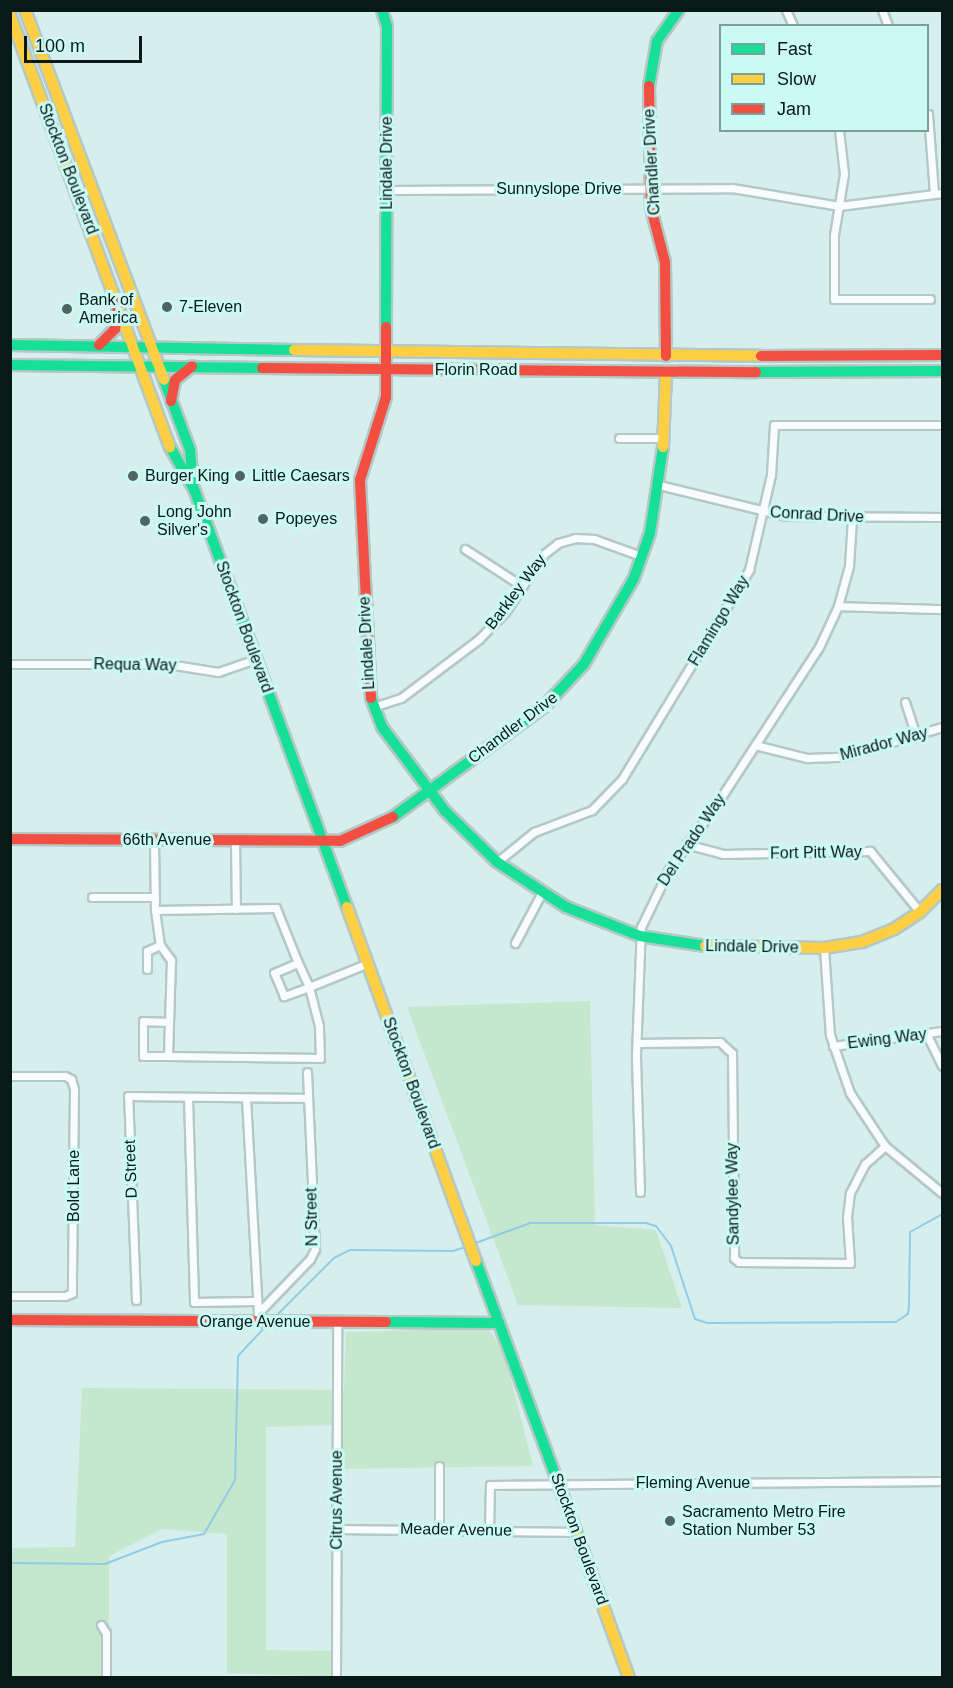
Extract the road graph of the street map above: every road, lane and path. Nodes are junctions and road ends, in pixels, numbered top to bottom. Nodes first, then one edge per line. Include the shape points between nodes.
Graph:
1 (382, 10) edge
2 (679, 10) edge
3 (786, 10) edge
4 (25, 11) edge
5 (11, 16) edge
6 (792, 24) edge
7 (929, 128) edge
8 (839, 132) edge
9 (650, 188) junction
10 (387, 190) junction
11 (938, 193) edge
12 (839, 207) junction
13 (930, 299) dead end
14 (119, 302) junction
15 (10, 345) edge
16 (99, 345) junction
17 (136, 346) junction
18 (151, 346) junction
19 (387, 352) junction
20 (942, 355) edge
21 (666, 356) junction
22 (687, 356) junction
23 (10, 365) edge
24 (158, 365) junction
25 (140, 366) junction
26 (192, 366) junction
27 (386, 370) junction
28 (942, 371) edge
29 (644, 372) junction
30 (666, 372) junction
31 (171, 401) junction
32 (942, 425) edge
33 (619, 438) dead end
34 (664, 438) junction
35 (659, 485) junction
36 (194, 489) junction
37 (763, 512) junction
38 (942, 517) edge
39 (852, 518) junction
40 (465, 549) dead end
41 (640, 556) junction
42 (522, 586) junction
43 (838, 606) junction
44 (942, 609) edge
45 (256, 659) junction
46 (10, 664) edge
47 (905, 702) dead end
48 (373, 707) junction
49 (942, 728) edge
50 (916, 736) junction
51 (755, 746) junction
52 (429, 791) junction
53 (10, 839) edge
54 (154, 840) junction
55 (235, 841) junction
56 (323, 841) junction
57 (686, 844) junction
58 (497, 862) junction
59 (942, 890) edge
60 (541, 894) junction
61 (92, 897) dead end
62 (155, 897) junction
63 (236, 909) junction
64 (155, 910) junction
65 (920, 912) junction
66 (640, 936) junction
67 (516, 943) dead end
68 (159, 945) junction
69 (824, 948) junction
70 (298, 963) junction
71 (368, 963) junction
72 (147, 969) dead end
73 (309, 987) junction
74 (169, 1022) junction
75 (942, 1031) edge
76 (927, 1035) junction
77 (637, 1043) junction
78 (832, 1047) junction
79 (168, 1056) junction
80 (942, 1066) edge
81 (308, 1072) dead end
82 (10, 1076) edge
83 (188, 1097) junction
84 (246, 1098) junction
85 (308, 1098) junction
86 (885, 1146) junction
87 (640, 1192) dead end
88 (942, 1193) edge
89 (10, 1296) edge
90 (136, 1300) dead end
91 (255, 1301) junction
92 (260, 1319) junction
93 (10, 1320) edge
94 (337, 1322) junction
95 (499, 1323) junction
96 (439, 1466) dead end
97 (942, 1481) edge
98 (558, 1483) junction
99 (337, 1529) junction
100 (439, 1530) junction
101 (489, 1531) junction
102 (576, 1532) junction
103 (101, 1625) dead end
104 (106, 1677) edge
105 (336, 1677) edge
106 (629, 1677) edge

1 - 10 main road, Lindale Drive via 387,26
2 - 9 main road, Chandler Drive via 661,33 651,59
3 - 6 street
4 - 5 main road
4 - 18 main road, Stockton Boulevard
5 - 14 main road, Stockton Boulevard
7 - 11 street
8 - 12 street via 844,163
9 - 10 street, Sunnyslope Drive
9 - 12 street, Sunnyslope Drive via 743,188
9 - 21 main road, Chandler Drive via 665,262
10 - 19 main road, Lindale Drive
11 - 12 street, Sunnyslope Drive
12 - 13 street via 834,235 834,299
14 - 16 main road via 115,329
14 - 17 main road, Stockton Boulevard
15 - 16 main road, Florin Road
16 - 17 main road, Florin Road
17 - 18 main road, Florin Road
17 - 25 main road, Stockton Boulevard
18 - 19 main road, Florin Road
18 - 24 main road, Stockton Boulevard
19 - 21 main road, Florin Road
19 - 27 main road, Lindale Drive
20 - 22 main road, Florin Road
21 - 22 main road, Florin Road
21 - 29 main road
22 - 30 main road
23 - 25 main road, Florin Road
24 - 25 main road, Florin Road
24 - 26 main road, Florin Road
24 - 31 main road, Stockton Boulevard
25 - 36 main road, Stockton Boulevard via 177,464
26 - 27 main road, Florin Road
26 - 31 main road via 175,381
27 - 29 main road, Florin Road
27 - 48 main road, Lindale Drive via 383,414 365,454 360,480 368,690
28 - 30 main road, Florin Road
29 - 30 main road, Florin Road
30 - 34 main road, Chandler Drive
31 - 36 main road, Stockton Boulevard via 190,450
32 - 37 street, Flamingo Way via 774,425 771,475
33 - 34 street
34 - 35 main road, Chandler Drive
35 - 37 street, Conrad Drive
35 - 41 main road, Chandler Drive via 650,533
36 - 45 main road, Stockton Boulevard
37 - 39 street, Conrad Drive
37 - 58 street, Flamingo Way via 741,587 617,786 584,814 526,837
38 - 39 street, Conrad Drive
39 - 43 street, Del Prado Way via 849,566
40 - 42 street
41 - 42 street, Barkley Way via 603,540 566,540 544,554
41 - 52 main road, Chandler Drive via 619,608 566,687
42 - 48 street, Barkley Way via 479,639 401,698
43 - 44 street
43 - 51 street, Del Prado Way via 819,647
45 - 46 street, Requa Way via 218,672 168,664
45 - 56 main road, Stockton Boulevard
47 - 50 street
48 - 52 main road, Lindale Drive via 382,727
49 - 50 street, Mirador Way
50 - 51 street, Mirador Way via 859,754 825,759 790,756
51 - 57 street, Del Prado Way
52 - 56 main road, Chandler Drive via 375,828 340,841
52 - 58 main road, Lindale Drive
53 - 54 main road, 66th Avenue
54 - 55 main road, 66th Avenue
54 - 62 street
55 - 56 main road, 66th Avenue
55 - 63 street
56 - 71 main road, Stockton Boulevard
57 - 65 street, Fort Pitt Way via 723,854 870,851
57 - 66 street, Del Prado Way via 659,887
58 - 60 main road, Lindale Drive
59 - 65 main road, Lindale Drive
60 - 66 main road, Lindale Drive
60 - 67 street
61 - 62 street
62 - 64 street
63 - 64 street
63 - 70 street via 276,908
64 - 68 street
65 - 69 main road, Lindale Drive via 878,936
66 - 69 main road, Lindale Drive via 722,948
66 - 77 street, Del Prado Way
68 - 72 street via 147,951
68 - 74 street via 171,960
69 - 78 street via 825,1002
70 - 73 street
70 - 73 street via 274,973 284,996
71 - 73 street
71 - 95 main road, Stockton Boulevard
73 - 79 street via 319,1026 320,1058
74 - 79 street
74 - 79 street via 143,1021 142,1056
75 - 76 street, Ewing Way
76 - 78 street, Ewing Way
76 - 80 street
77 - 86 street, Sandylee Way via 720,1042 732,1053 734,1258 739,1262 850,1263 850,1193 860,1170
77 - 87 street, Del Prado Way
78 - 86 street via 850,1093
81 - 85 street, N Street
82 - 89 street, Bold Lane via 65,1076 74,1089 72,1293
83 - 84 street
83 - 90 street, D Street via 128,1096
83 - 91 street via 194,1302
84 - 85 street
84 - 91 street
85 - 92 street, N Street via 315,1249
86 - 88 street
91 - 92 street
92 - 93 main road, Orange Avenue
92 - 94 main road, Orange Avenue
94 - 95 main road, Orange Avenue
94 - 99 street, Citrus Avenue
95 - 98 main road, Stockton Boulevard
96 - 100 street
97 - 98 street, Fleming Avenue
98 - 101 street, Fleming Avenue via 490,1485
98 - 102 main road, Stockton Boulevard
99 - 100 street, Meader Avenue
99 - 105 street, Citrus Avenue
100 - 101 street, Meader Avenue
101 - 102 street, Meader Avenue
102 - 106 main road, Stockton Boulevard
103 - 104 street via 106,1633

